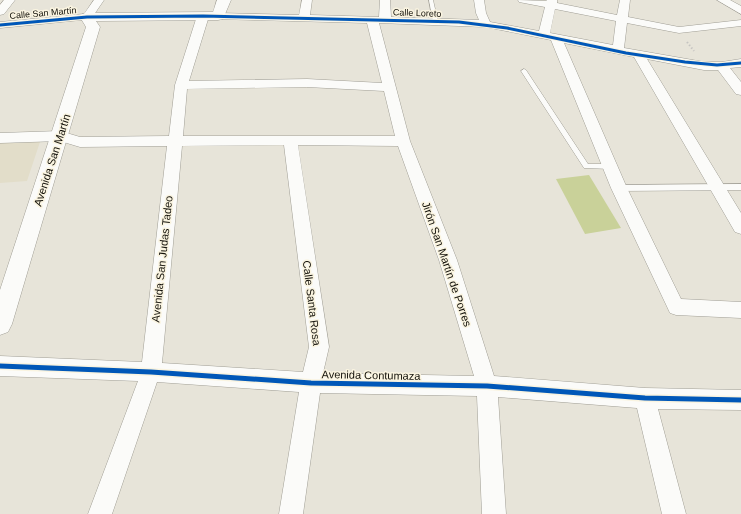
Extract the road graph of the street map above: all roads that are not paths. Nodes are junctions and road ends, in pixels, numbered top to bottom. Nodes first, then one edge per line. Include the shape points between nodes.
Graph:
1 (10, 0) edge
2 (99, 0) edge
3 (224, 0) edge
4 (307, 0) edge
5 (385, 0) edge
6 (431, 0) edge
7 (479, 0) edge
8 (523, 0) edge
9 (625, 0) edge
10 (722, 0) edge
11 (551, 3) edge
12 (741, 11) edge
13 (0, 12) edge
14 (210, 13) junction
15 (87, 17) junction
16 (304, 18) junction
17 (623, 19) junction
18 (379, 20) junction
19 (436, 21) junction
20 (741, 23) edge
21 (486, 24) junction
22 (1, 28) edge
23 (550, 37) junction
24 (618, 50) junction
25 (638, 54) junction
26 (741, 63) edge
27 (722, 66) junction
28 (524, 72) dead end
29 (181, 85) junction
30 (389, 87) junction
31 (741, 90) edge
32 (60, 136) junction
33 (0, 138) edge
34 (290, 140) junction
35 (403, 141) junction
36 (174, 142) junction
37 (610, 167) junction
38 (717, 186) junction
39 (741, 186) edge
40 (619, 188) junction
41 (741, 227) edge
42 (741, 310) edge
43 (0, 324) edge
44 (0, 366) edge
45 (151, 372) junction
46 (311, 383) junction
47 (487, 386) junction
48 (645, 398) junction
49 (741, 400) edge
50 (100, 514) edge
51 (291, 514) edge
52 (494, 514) edge
53 (674, 514) edge

1 - 13 street
2 - 15 street
3 - 14 street, Avenida San Judas Tadeo
4 - 16 street
5 - 18 street
6 - 19 lane
7 - 21 street
8 - 11 street
9 - 17 street
10 - 12 street
11 - 17 street
11 - 23 street
14 - 15 street, Calle Loreto
14 - 16 street, Calle Loreto
14 - 29 street, Avenida San Judas Tadeo
15 - 22 street, Calle San Martín
15 - 32 street, Avenida San Martín via 93,27
16 - 18 street, Calle Loreto
17 - 20 street via 679,30
17 - 24 street
18 - 19 street, Calle Loreto
18 - 30 street, Jirón San Martín de Porres
19 - 21 street, Calle Loreto
21 - 23 street, Calle Loreto
23 - 24 street, Calle Loreto
23 - 37 street
24 - 25 street, Calle Loreto
25 - 27 street, Calle Loreto via 704,66
25 - 38 street
26 - 27 street, Calle Loreto
27 - 31 street
28 - 37 lane via 586,166
29 - 30 street via 307,83
29 - 36 street, Avenida San Judas Tadeo
30 - 35 street, Jirón San Martín de Porres
32 - 33 street
32 - 36 street via 80,142
32 - 43 street, Avenida San Martín
34 - 35 street
34 - 36 street
34 - 46 street, Calle Santa Rosa via 319,347
35 - 47 street, Jirón San Martín de Porres via 448,260
36 - 45 street, Avenida San Judas Tadeo
37 - 40 street
38 - 39 lane
38 - 40 lane
38 - 41 street
40 - 42 street via 676,307
44 - 45 street, Avenida Contumaza
45 - 46 street, Avenida Contumaza
45 - 50 street, Avenida San Judas Tadeo
46 - 47 street, Avenida Contumaza
46 - 51 street, Calle Santa Rosa
47 - 48 street, Avenida Contumaza
47 - 52 street, Jirón San Martín de Porres
48 - 49 street, Avenida Contumaza
48 - 53 street

